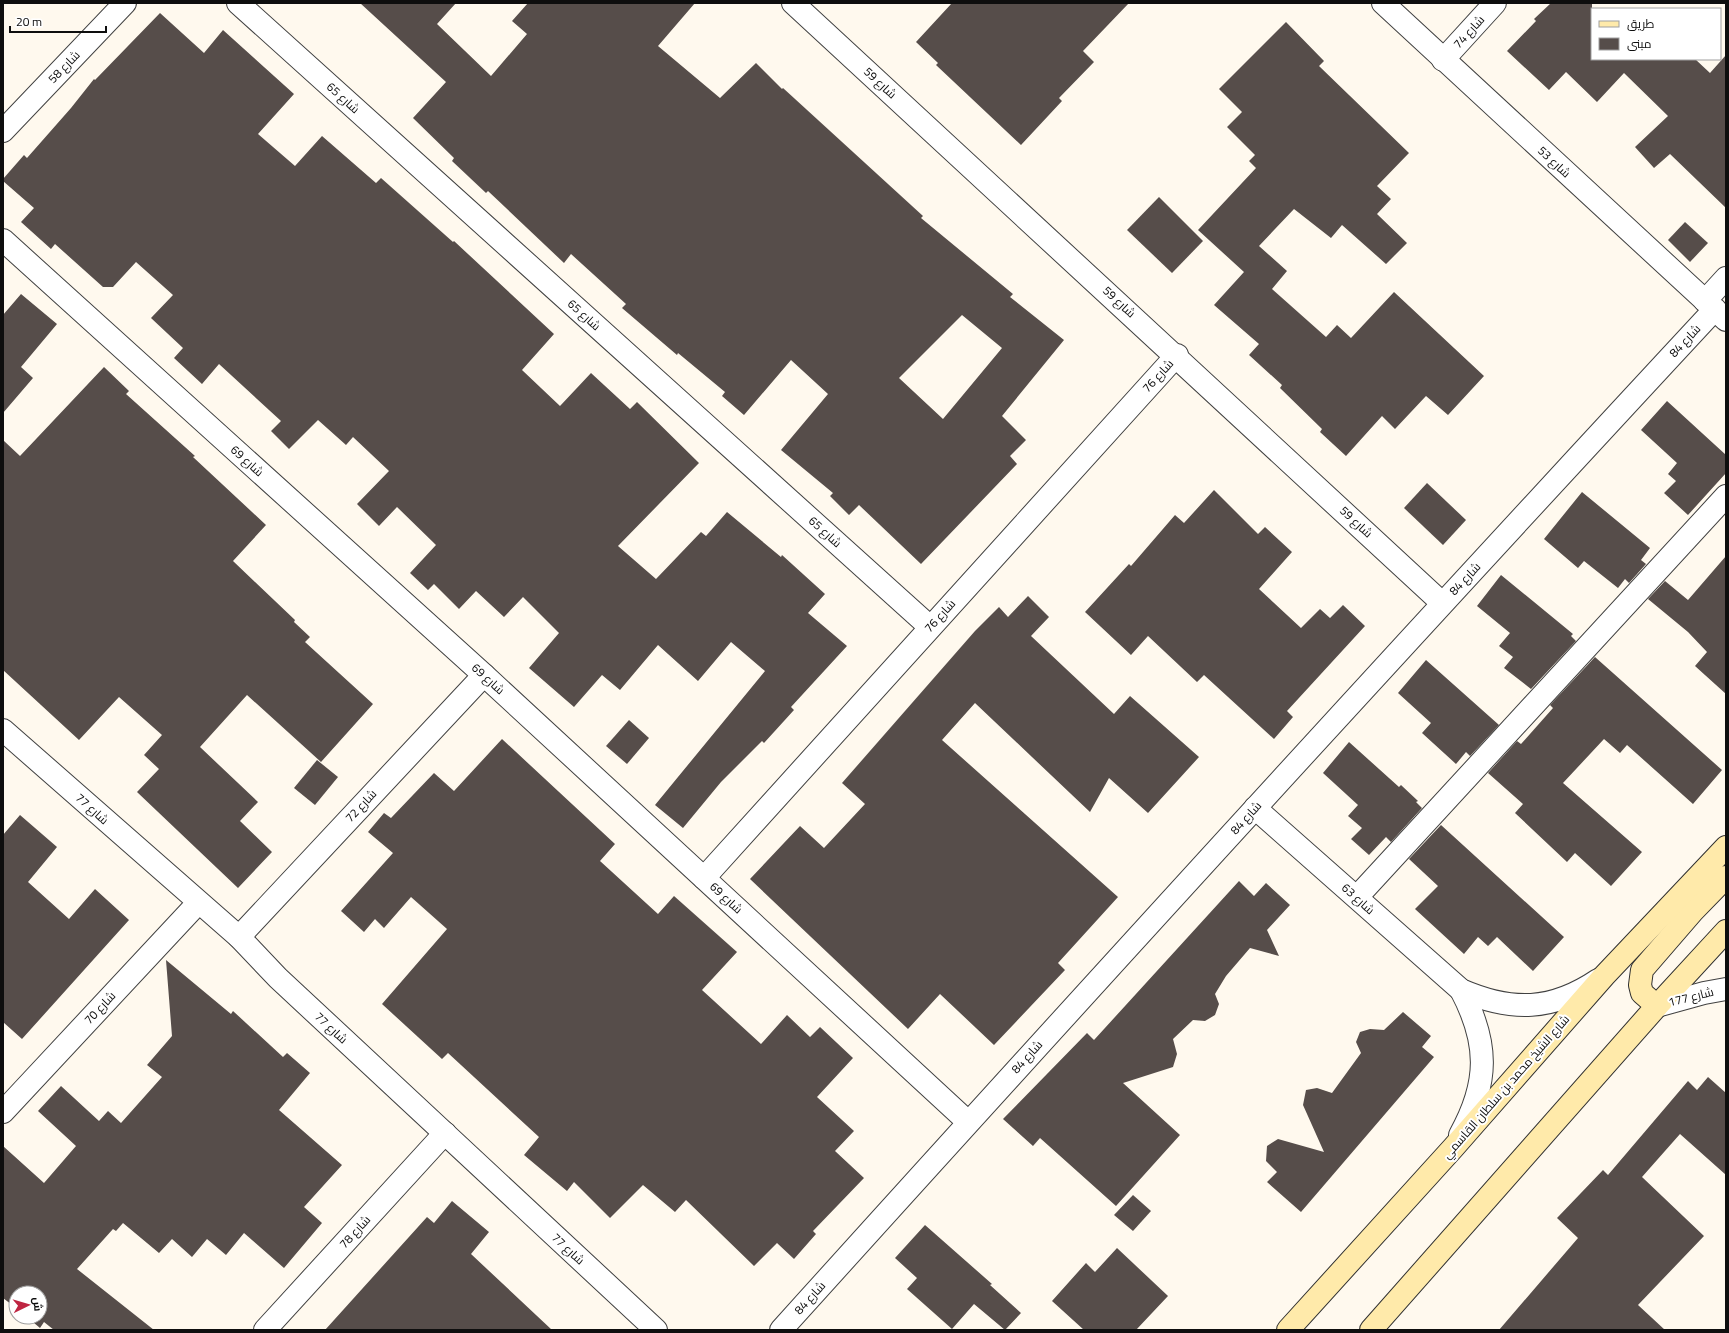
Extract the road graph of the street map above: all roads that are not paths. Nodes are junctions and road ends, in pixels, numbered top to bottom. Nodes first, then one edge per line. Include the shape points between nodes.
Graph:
1 (125, 3) edge
2 (238, 3) edge
3 (794, 3) edge
4 (1384, 3) edge
5 (1496, 3) edge
6 (1443, 60) junction
7 (3, 131) edge
8 (3, 240) edge
9 (1726, 278) edge
10 (1715, 310) edge
11 (1177, 356) junction
12 (1726, 496) edge
13 (1442, 603) junction
14 (930, 627) junction
15 (484, 674) junction
16 (3, 730) edge
17 (1255, 808) junction
18 (1726, 847) edge
19 (1726, 877) edge
20 (704, 878) junction
21 (1356, 897) junction
22 (198, 903) junction
23 (1726, 931) edge
24 (239, 937) junction
25 (1604, 976) junction
26 (1726, 989) edge
27 (1461, 990) junction
28 (1657, 1006) junction
29 (3, 1112) edge
30 (968, 1122) junction
31 (445, 1134) junction
32 (1453, 1148) junction
33 (265, 1330) edge
34 (656, 1330) edge
35 (781, 1330) edge
36 (1288, 1330) edge
37 (1370, 1330) edge

1 - 7 street, شارع 58
2 - 14 street, شارع 65
3 - 11 street, شارع 59
4 - 6 street, شارع 53
5 - 6 street, شارع 74
6 - 10 street, شارع 53
8 - 15 street, شارع 69
9 - 10 street, شارع 84
10 - 13 street, شارع 84
11 - 13 street, شارع 59
11 - 14 street, شارع 76
12 - 21 street
13 - 17 street, شارع 84
14 - 20 street, شارع 76
15 - 20 street, شارع 69
15 - 24 street, شارع 72
16 - 22 street, شارع 77
17 - 21 street, شارع 63
17 - 30 street, شارع 84
18 - 25 main road, شارع الشيخ محمد بن سلطان القاسمي
19 - 28 main road via 1642,970 1642,994
20 - 30 street, شارع 69
21 - 27 street, شارع 63
22 - 24 street, شارع 77
22 - 29 street, شارع 70
23 - 28 main road
24 - 31 street, شارع 77 via 278,978
25 - 27 street, شارع 63 via 1579,993 1532,1006 1496,1003
25 - 32 main road, شارع الشيخ محمد بن سلطان القاسمي
26 - 28 street, شارع 177
27 - 32 street, شارع 63 via 1473,1013 1480,1038 1482,1064 1480,1090 1472,1114
28 - 37 main road
30 - 35 street, شارع 84
31 - 33 street, شارع 78
31 - 34 street, شارع 77
32 - 36 main road, شارع الشيخ محمد بن سلطان القاسمي

